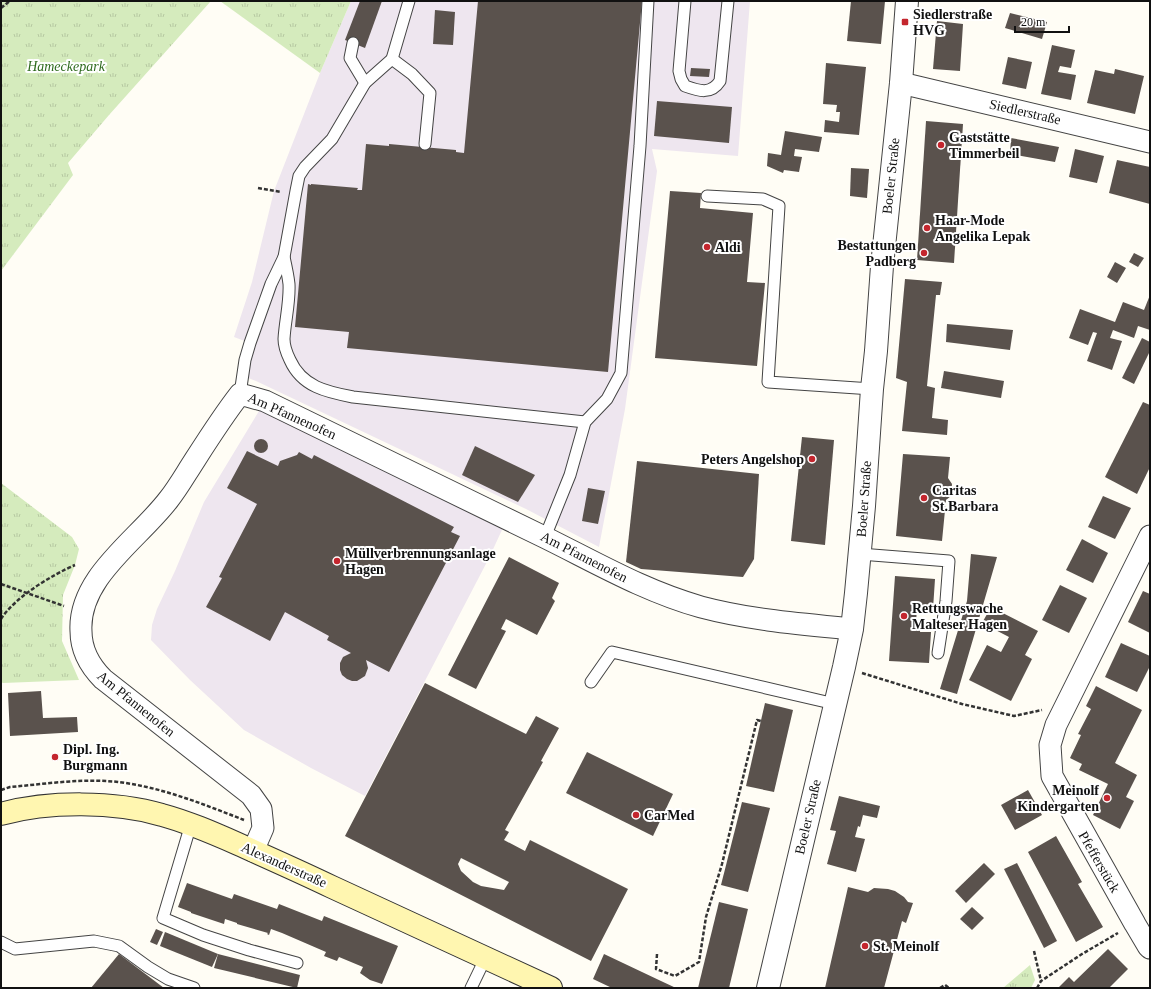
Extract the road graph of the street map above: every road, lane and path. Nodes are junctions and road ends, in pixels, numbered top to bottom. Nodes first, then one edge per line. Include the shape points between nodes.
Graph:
1 (10, 1) edge
2 (409, 1) edge
3 (648, 1) edge
4 (685, 1) edge
5 (728, 1) edge
6 (907, 1) edge
7 (6, 2) edge
8 (1, 8) edge
9 (353, 43) dead end
10 (392, 58) junction
11 (365, 83) junction
12 (901, 83) junction
13 (1150, 142) edge
14 (425, 144) dead end
15 (258, 188) dead end
16 (296, 191) junction
17 (707, 196) dead end
18 (284, 256) junction
19 (872, 389) junction
20 (240, 394) junction
21 (585, 422) junction
22 (1150, 536) edge
23 (545, 537) junction
24 (860, 554) junction
25 (75, 565) dead end
26 (1, 584) edge
27 (28, 593) junction
28 (82, 608) junction
29 (1, 610) edge
30 (1, 618) edge
31 (852, 629) junction
32 (938, 653) dead end
33 (844, 666) junction
34 (592, 682) dead end
35 (835, 704) junction
36 (1066, 705) junction
37 (761, 721) dead end
38 (1, 814) edge
39 (191, 824) junction
40 (254, 851) junction
41 (1135, 924) junction
42 (1, 942) edge
43 (1150, 948) edge
44 (1034, 951) dead end
45 (657, 954) dead end
46 (486, 957) junction
47 (297, 963) dead end
48 (1041, 982) junction
49 (194, 988) edge
50 (471, 988) edge
51 (551, 988) edge
52 (768, 988) edge
53 (940, 988) edge
54 (950, 988) edge
55 (1037, 988) edge

1 - 7 path
2 - 10 lane
3 - 21 lane via 640,146 621,373 607,399
4 - 5 lane via 679,71 685,86 699,90 710,90 720,81
6 - 12 street, Boeler Straße
7 - 8 path
9 - 11 lane via 350,58
10 - 11 lane
10 - 14 lane via 430,93
11 - 16 lane via 332,139 299,176
12 - 13 street, Siedlerstraße
12 - 19 street, Boeler Straße
15 - 16 path
16 - 18 lane
17 - 19 lane via 763,199 779,206 768,382
18 - 20 lane via 271,284 245,360
18 - 21 lane via 289,285 284,341 287,356 293,368 314,386 353,398
19 - 24 street, Boeler Straße
20 - 23 street, Am Pfannenofen via 265,401
20 - 28 street, Am Pfannenofen via 170,498 109,564 93,585
21 - 23 lane via 570,475
22 - 36 street, Pfefferstück
23 - 31 street, Am Pfannenofen via 587,560 663,595 738,616
24 - 31 street, Boeler Straße
24 - 32 lane via 948,560 946,601
25 - 27 path
26 - 27 path
27 - 28 path via 63,606
27 - 30 path via 13,604
28 - 40 street, Am Pfannenofen via 81,641 95,671 251,795 261,809 263,828
29 - 30 path
31 - 33 street, Boeler Straße
33 - 35 street, Boeler Straße
33 - 36 path via 962,704 1014,716
34 - 35 lane via 612,652
35 - 52 street, Boeler Straße
36 - 41 street, Pfefferstück via 1053,732 1050,745 1052,776
37 - 45 path via 757,720 722,864 706,917 699,962 674,976 656,969
38 - 39 main road, Alexanderstraße via 53,806 91,805 131,808
39 - 40 main road, Alexanderstraße
39 - 47 lane via 163,918 203,935
40 - 46 main road, Alexanderstraße
41 - 43 street, Pfefferstück
41 - 48 path via 1082,954
42 - 49 lane via 15,949 94,941 119,946 168,979
44 - 48 path
46 - 50 lane
46 - 51 main road, Alexanderstraße
48 - 55 path
53 - 54 path

